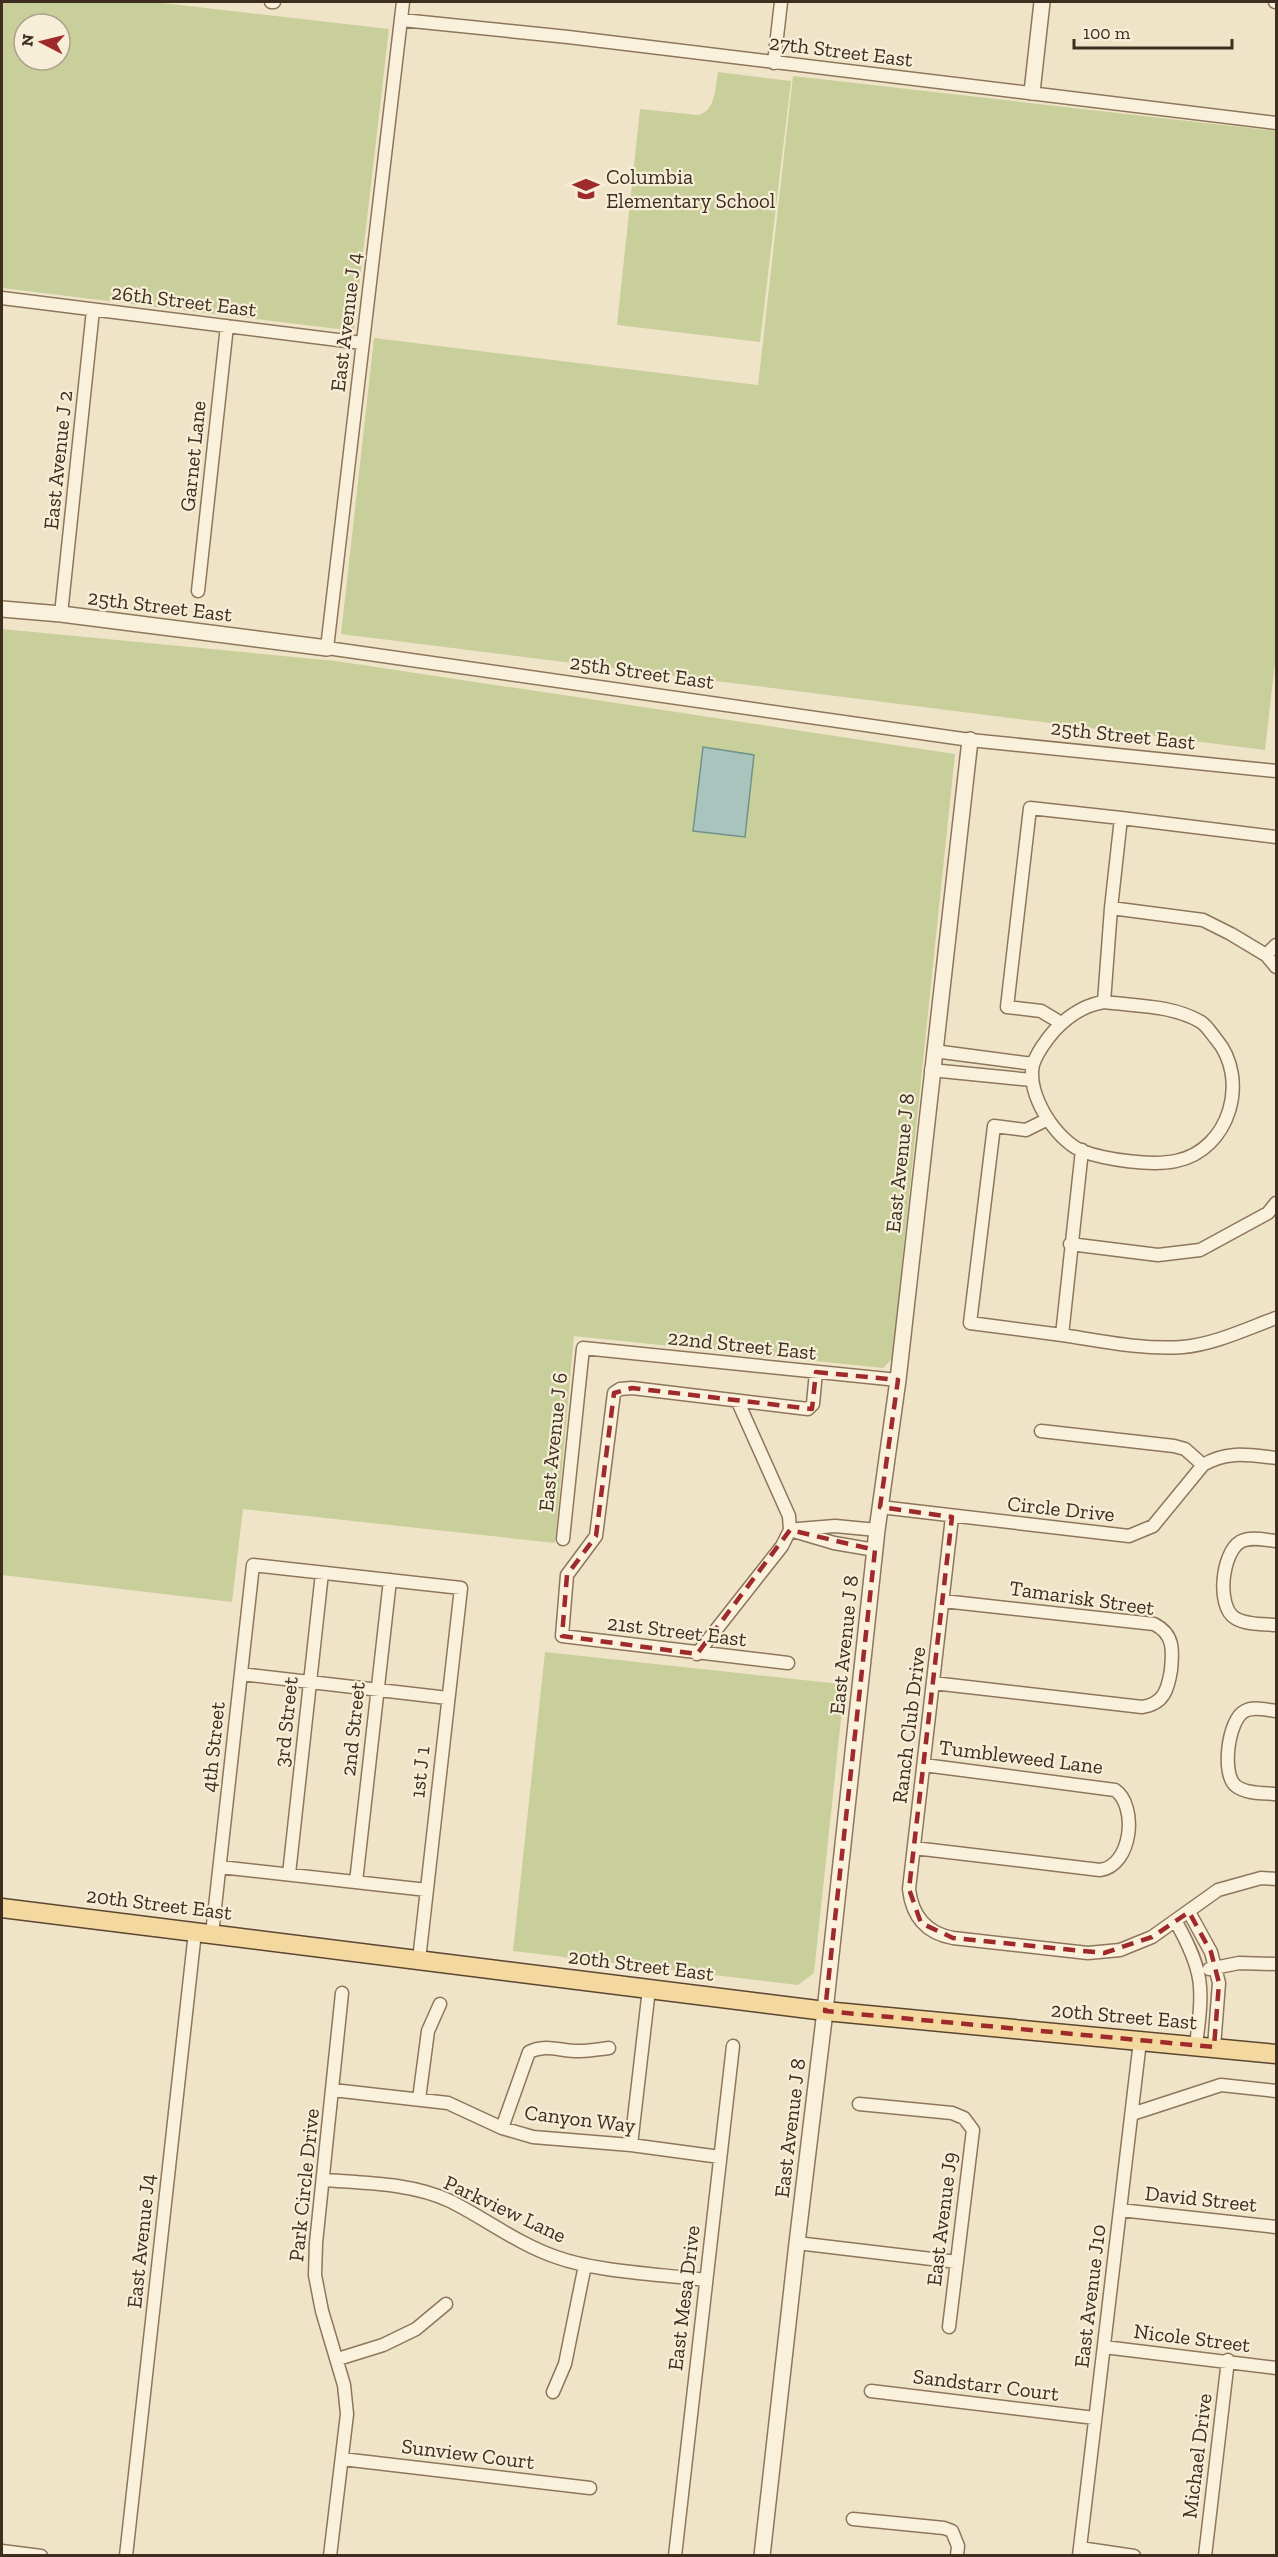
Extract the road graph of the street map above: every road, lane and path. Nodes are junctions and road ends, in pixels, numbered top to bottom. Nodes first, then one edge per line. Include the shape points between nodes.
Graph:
1 (403, 2) edge
2 (781, 2) edge
3 (1042, 2) edge
4 (402, 20) junction
5 (774, 63) junction
6 (1032, 92) junction
7 (1276, 123) edge
8 (2, 298) edge
9 (93, 310) junction
10 (227, 326) junction
11 (362, 343) junction
12 (198, 591) dead end
13 (2, 609) edge
14 (61, 614) junction
15 (327, 648) junction
16 (970, 740) junction
17 (1276, 771) edge
18 (1121, 818) junction
19 (1276, 837) edge
20 (1111, 908) junction
21 (1276, 945) edge
22 (1266, 955) junction
23 (1276, 967) edge
24 (1104, 1002) junction
25 (1061, 1023) junction
26 (934, 1051) junction
27 (1033, 1064) junction
28 (931, 1070) junction
29 (1032, 1080) junction
30 (1048, 1119) junction
31 (1082, 1150) junction
32 (1276, 1203) edge
33 (1268, 1213) junction
34 (1276, 1223) edge
35 (1070, 1245) junction
36 (1276, 1318) edge
37 (1062, 1335) junction
38 (583, 1348) joint
39 (816, 1372) junction
40 (898, 1380) junction
41 (738, 1402) junction
42 (1041, 1431) dead end
43 (1276, 1458) edge
44 (1203, 1465) junction
45 (880, 1508) junction
46 (952, 1516) junction
47 (790, 1530) junction
48 (877, 1530) junction
49 (563, 1539) dead end
50 (1276, 1541) edge
51 (875, 1550) junction
52 (322, 1573) junction
53 (390, 1581) junction
54 (943, 1601) junction
55 (1276, 1625) edge
56 (697, 1654) junction
57 (788, 1663) dead end
58 (241, 1674) junction
59 (310, 1681) junction
60 (933, 1683) junction
61 (377, 1690) junction
62 (448, 1698) junction
63 (1276, 1711) edge
64 (924, 1765) junction
65 (1276, 1794) edge
66 (914, 1848) junction
67 (220, 1867) junction
68 (289, 1875) junction
69 (1276, 1880) edge
70 (356, 1882) junction
71 (427, 1890) junction
72 (2, 1908) edge
73 (1188, 1912) junction
74 (1176, 1922) junction
75 (203, 1933) junction
76 (419, 1960) junction
77 (1276, 1964) edge
78 (1216, 1967) junction
79 (1199, 1971) junction
80 (649, 1989) junction
81 (342, 1993) dead end
82 (440, 2004) dead end
83 (825, 2011) junction
84 (1140, 2040) junction
85 (733, 2046) dead end
86 (1205, 2046) junction
87 (609, 2048) dead end
88 (1276, 2054) edge
89 (333, 2090) junction
90 (1276, 2091) edge
91 (419, 2098) junction
92 (859, 2104) dead end
93 (1132, 2114) junction
94 (502, 2128) junction
95 (631, 2145) junction
96 (720, 2157) junction
97 (324, 2180) junction
98 (1120, 2210) junction
99 (1276, 2228) edge
100 (797, 2243) junction
101 (957, 2262) junction
102 (585, 2265) junction
103 (705, 2280) junction
104 (446, 2304) dead end
105 (949, 2327) dead end
106 (1104, 2347) junction
107 (338, 2359) junction
108 (1228, 2360) junction
109 (1276, 2368) edge
110 (871, 2391) dead end
111 (554, 2392) dead end
112 (1095, 2418) junction
113 (342, 2459) junction
114 (590, 2488) dead end
115 (853, 2519) dead end
116 (2, 2551) edge
117 (1079, 2552) edge
118 (41, 2556) edge
119 (126, 2556) edge
120 (330, 2556) edge
121 (675, 2556) edge
122 (762, 2556) edge
123 (957, 2556) edge
124 (1134, 2556) edge
125 (1205, 2556) edge

1 - 4 street, East Avenue J 4
2 - 5 street
3 - 6 street
4 - 5 street, 27th Street East
4 - 11 street, East Avenue J 4
5 - 6 street, 27th Street East
6 - 7 street, 27th Street East
8 - 9 street, 26th Street East
9 - 10 street, 26th Street East
9 - 14 street, East Avenue J 2
10 - 11 street, 26th Street East
10 - 12 street, Garnet Lane
11 - 15 street, East Avenue J 4
13 - 14 street, 25th Street East
14 - 15 street, 25th Street East
15 - 16 street, 25th Street East
16 - 17 street, 25th Street East
16 - 26 street, East Avenue J 8
18 - 19 street
18 - 20 street
18 - 25 street via 1030,808 1008,1007 1041,1011
20 - 22 street via 1203,920
20 - 24 street
21 - 22 street
22 - 23 street
24 - 25 street via 1087,1005
24 - 31 street via 1177,1010 1203,1023 1226,1051 1234,1083 1231,1109 1222,1128 1205,1148 1187,1159 1163,1164
25 - 27 street
26 - 27 street
26 - 28 street, East Avenue J 8
27 - 29 street
28 - 29 street
28 - 40 street, East Avenue J 8
29 - 30 street
30 - 31 street via 1061,1137
30 - 37 street via 1026,1130 994,1126 970,1323
31 - 35 street
32 - 33 street
33 - 34 street
33 - 35 street via 1200,1250 1158,1255
35 - 37 street
36 - 37 street via 1223,1338 1183,1347 1129,1345
38 - 39 street, 22nd Street East
38 - 49 street, East Avenue J 6
39 - 40 street, 22nd Street East
39 - 41 street via 813,1404 808,1409
40 - 45 street, East Avenue J 8
41 - 47 street via 789,1516
41 - 56 street, 21st Street East via 632,1388 614,1393 596,1536 567,1575 562,1636
42 - 44 street via 1174,1446 1185,1449
43 - 44 street, Circle Drive via 1229,1454
44 - 46 street, Circle Drive via 1153,1526 1129,1536
45 - 46 street, Circle Drive
45 - 48 street, East Avenue J 8
46 - 54 street, Ranch Club Drive
47 - 48 street via 835,1526
47 - 51 street
47 - 56 street via 782,1546
48 - 51 street, East Avenue J 8
50 - 55 street via 1251,1539 1235,1546 1227,1561 1223,1596 1226,1608 1236,1618
51 - 83 street, East Avenue J 8
52 - 53 street
52 - 58 street, 4th Street via 253,1565
52 - 59 street, 3rd Street
53 - 61 street, 2nd Street
53 - 62 street, 1st J 1 via 461,1588
54 - 60 street, Ranch Club Drive
54 - 60 street, Tamarisk Street via 1154,1624 1171,1642 1169,1685 1158,1702 1142,1707
56 - 57 street, 21st Street East
58 - 59 street
58 - 67 street, 4th Street
59 - 61 street
59 - 68 street, 3rd Street
60 - 64 street, Ranch Club Drive
61 - 62 street
61 - 70 street, 2nd Street
62 - 71 street, 1st J 1
63 - 65 street via 1250,1709 1239,1715 1233,1724 1227,1766 1228,1776 1236,1787
64 - 66 street, Ranch Club Drive
64 - 66 street, Tumbleweed Lane via 1115,1790 1128,1808 1125,1848 1118,1862 1100,1870
66 - 74 street, Ranch Club Drive via 910,1902 921,1923 953,1938 1104,1953 1136,1945
67 - 68 street
67 - 75 street, 4th Street
68 - 70 street
69 - 73 street via 1261,1878 1218,1890
70 - 71 street
71 - 76 street, 1st J 1
72 - 75 main road, 20th Street East
73 - 74 street
73 - 78 street
74 - 79 street
75 - 76 main road, 20th Street East
75 - 119 street, East Avenue J4
76 - 80 main road, 20th Street East
77 - 78 street
78 - 79 street
78 - 86 street via 1219,1983
79 - 86 street
80 - 83 main road, 20th Street East
80 - 95 street
81 - 89 street, Park Circle Drive
82 - 91 street via 428,2031
83 - 84 main road, 20th Street East
83 - 100 street, East Avenue J 8
84 - 86 main road, 20th Street East
84 - 93 street, East Avenue J10
85 - 96 street, East Mesa Drive
86 - 88 main road, 20th Street East
87 - 94 street via 578,2052 548,2047 529,2052
89 - 91 street, Canyon Way
89 - 97 street, Park Circle Drive
90 - 93 street via 1221,2085
91 - 94 street, Canyon Way via 448,2103
92 - 101 street, East Avenue J9 via 952,2113 964,2118 973,2130
93 - 98 street, East Avenue J10
94 - 95 street, Canyon Way via 532,2137
95 - 96 street, Canyon Way
96 - 103 street, East Mesa Drive
97 - 102 street, Parkview Lane via 378,2184 448,2200 555,2257
97 - 107 street, Park Circle Drive via 315,2275
98 - 99 street, David Street
98 - 106 street, East Avenue J10
100 - 101 street
100 - 122 street, East Avenue J 8
101 - 105 street, East Avenue J9
102 - 103 street, Parkview Lane
102 - 111 street via 565,2364
103 - 121 street, East Mesa Drive
104 - 107 street via 416,2329 383,2345
106 - 108 street, Nicole Street
106 - 112 street, East Avenue J10
107 - 113 street, Park Circle Drive via 347,2414
108 - 109 street, Nicole Street
108 - 125 street, Michael Drive
110 - 112 street, Sandstarr Court
112 - 117 street, East Avenue J10
113 - 114 street, Sunview Court
113 - 120 street, Park Circle Drive
115 - 123 street via 944,2528 952,2531
116 - 118 street
117 - 124 street

